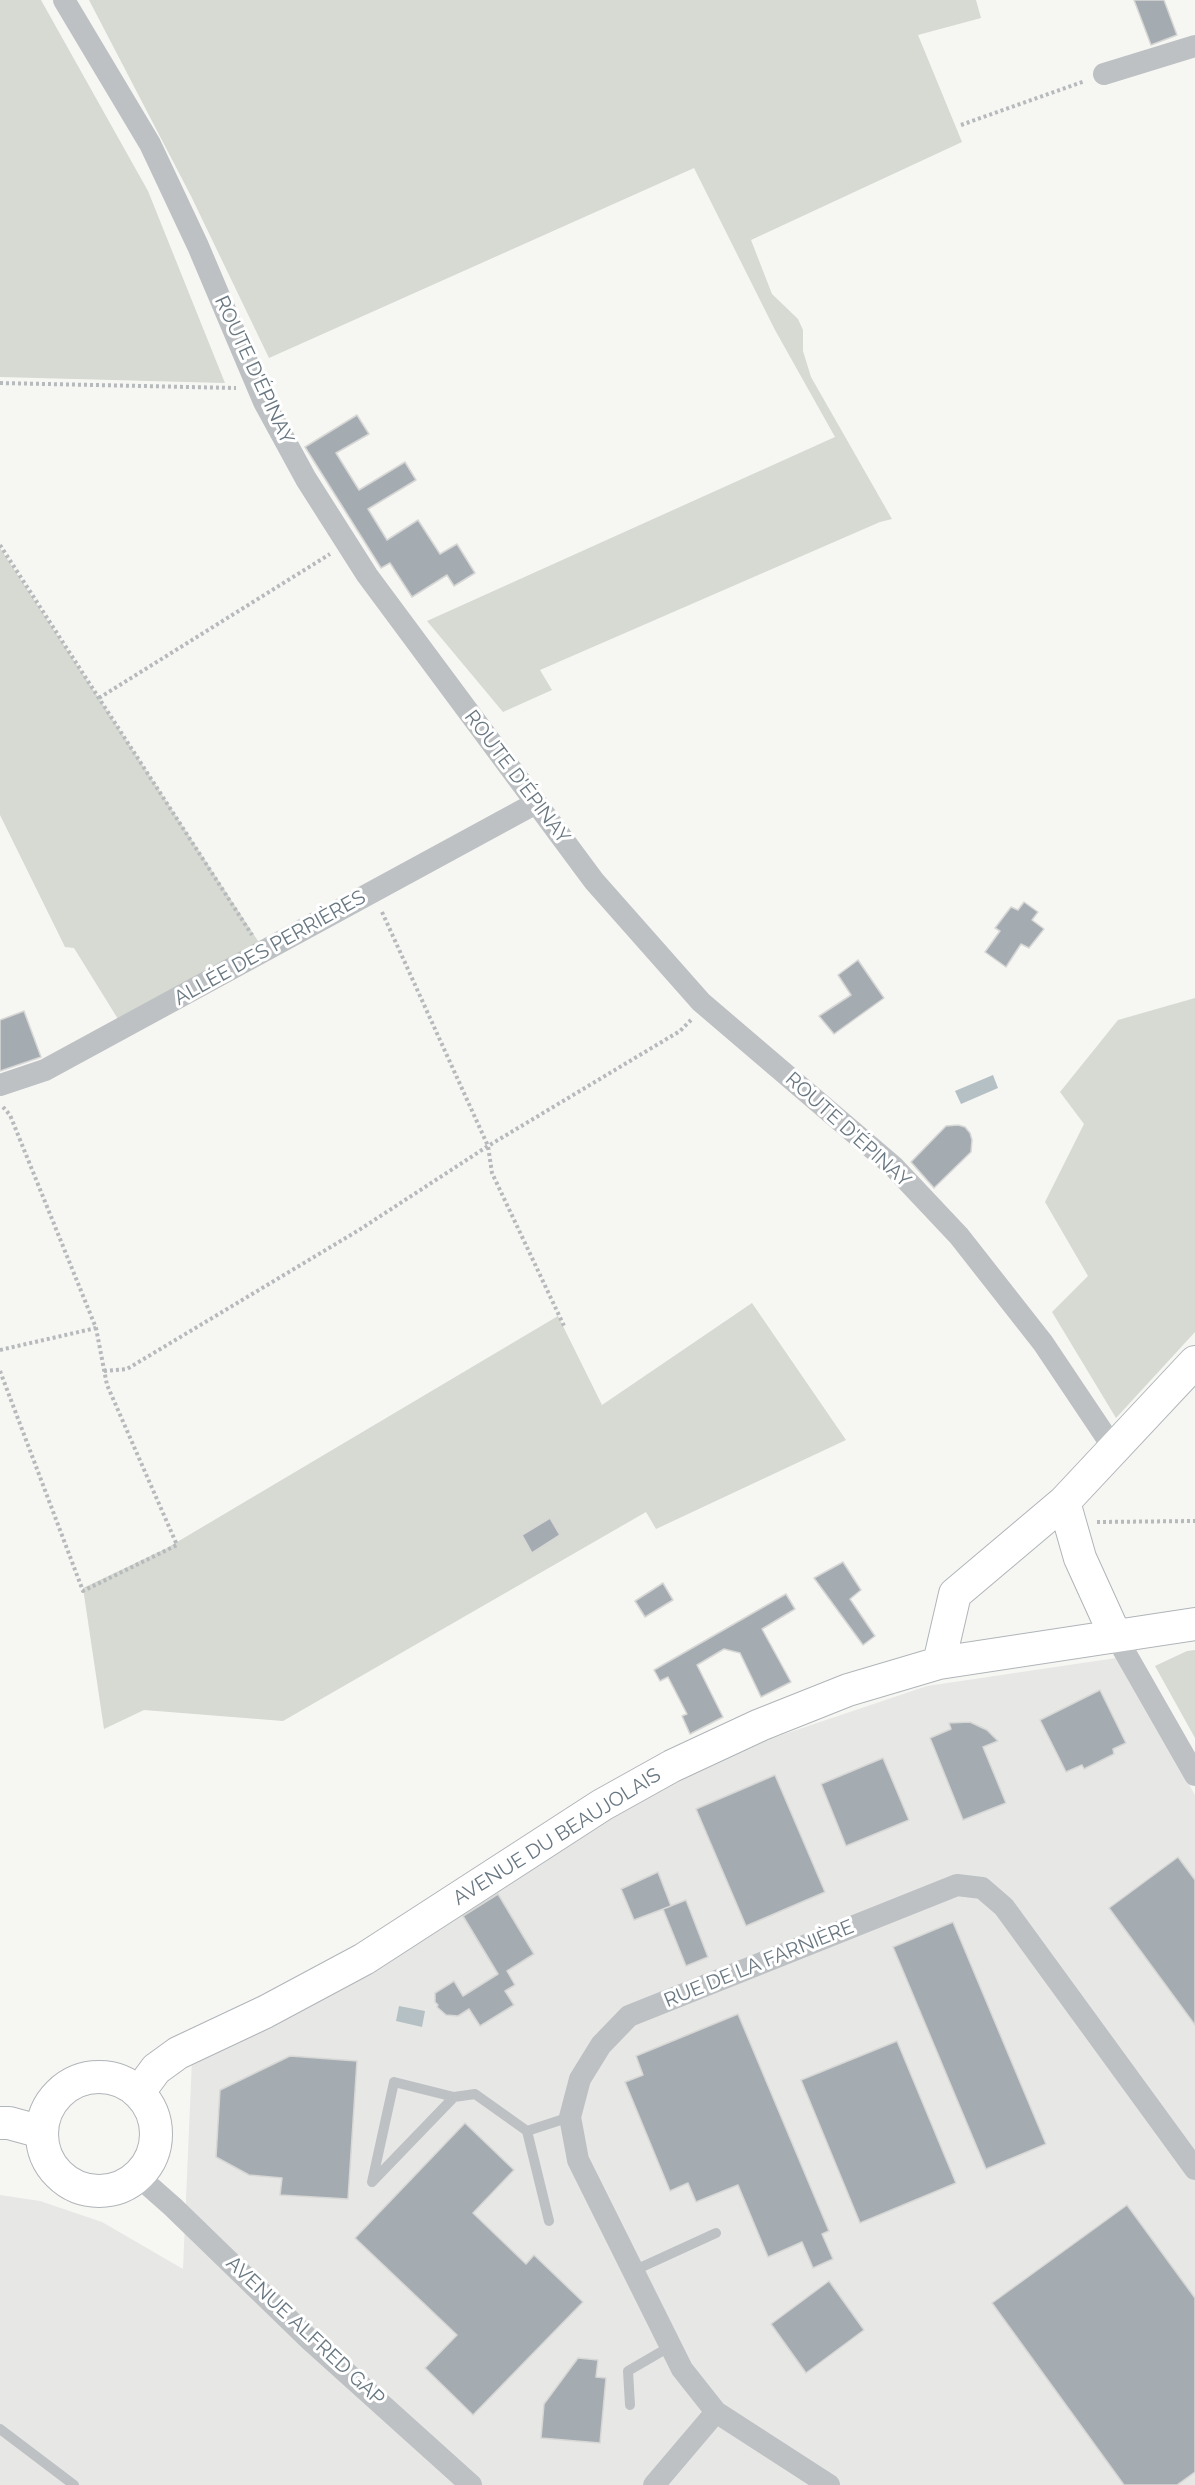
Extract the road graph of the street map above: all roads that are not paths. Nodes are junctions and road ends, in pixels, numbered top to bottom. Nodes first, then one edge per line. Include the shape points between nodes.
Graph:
1 (64, 0) edge
2 (1195, 46) edge
3 (1104, 74) road end
4 (536, 803) junction
5 (0, 1085) edge
6 (1195, 1362) edge
7 (1114, 1449) junction
8 (1067, 1512) junction
9 (1195, 1624) edge
10 (1115, 1635) junction
11 (939, 1664) junction
12 (1195, 1775) edge
13 (139, 2092) junction
14 (454, 2097) junction
15 (570, 2117) junction
16 (0, 2123) edge
17 (527, 2131) junction
18 (42, 2132) junction
19 (1195, 2169) edge
20 (139, 2177) junction
21 (549, 2221) dead end
22 (716, 2234) dead end
23 (633, 2271) junction
24 (671, 2346) junction
25 (630, 2405) dead end
26 (716, 2412) junction
27 (0, 2429) edge
28 (74, 2485) edge
29 (471, 2485) edge
30 (654, 2485) edge
31 (829, 2485) edge

1 - 4 street, ROUTE D'ÉPINAY via 150,144 255,381 306,479 368,575
2 - 3 street
4 - 5 street, ALLÉE DES PERRIÈRES via 45,1070
4 - 7 street, ROUTE D'ÉPINAY via 594,881 705,1005 893,1166 959,1236 1043,1343
6 - 7 main road
7 - 8 main road
8 - 10 main road via 1080,1558
8 - 11 main road via 955,1594
9 - 10 main road, AVENUE DU BEAUJOLAIS
10 - 11 main road, AVENUE DU BEAUJOLAIS
10 - 12 street
11 - 13 main road, AVENUE DU BEAUJOLAIS via 848,1690 672,1766 602,1805 364,1959 178,2053 156,2069
13 - 18 main road via 120,2080 98,2076 76,2081 61,2091 46,2111
13 - 20 main road via 155,2119 154,2153
14 - 14 lane via 389,2165 372,2182 394,2082
14 - 17 lane via 475,2094
15 - 17 lane
15 - 19 street, RUE DE LA FARNIÈRE via 580,2079 601,2045 629,2016 957,1885 982,1888 1004,1907
15 - 23 street, RUE DE LA FARNIÈRE via 578,2160
16 - 18 main road
17 - 21 lane
18 - 20 main road via 45,2155 60,2177 83,2190 111,2191
20 - 29 street, AVENUE ALFRED GAP via 310,2340
22 - 23 lane
23 - 24 street, RUE DE LA FARNIÈRE
24 - 25 lane via 628,2371
24 - 26 street, RUE DE LA FARNIÈRE via 682,2368
26 - 30 street
26 - 31 street, RUE DE LA FARNIÈRE
27 - 28 lane

